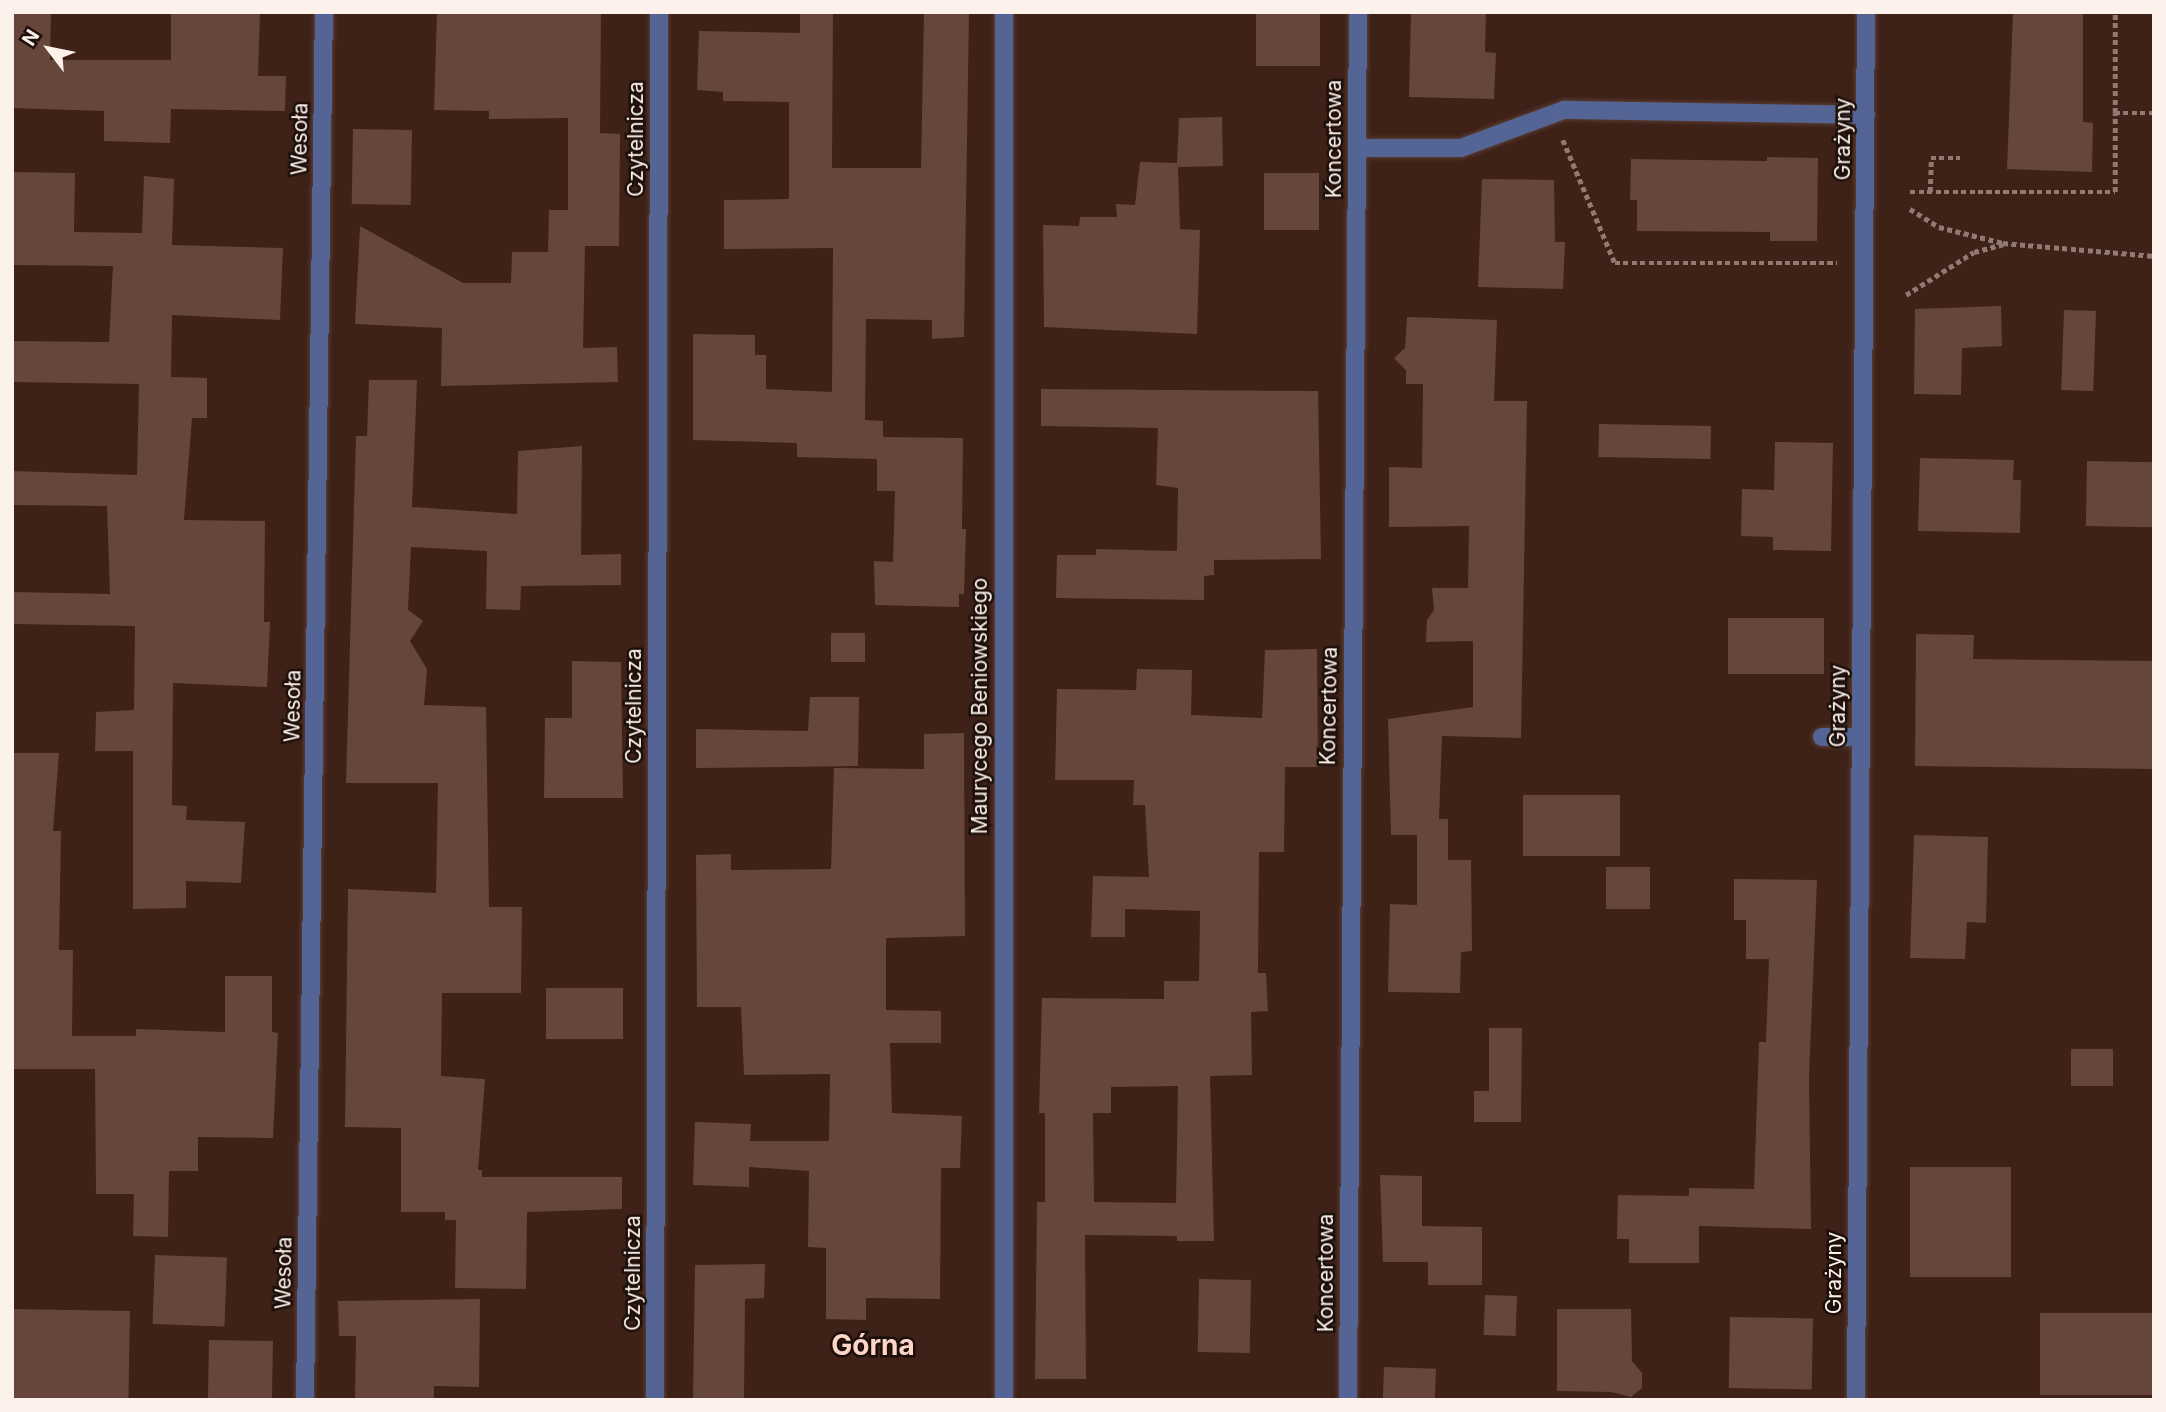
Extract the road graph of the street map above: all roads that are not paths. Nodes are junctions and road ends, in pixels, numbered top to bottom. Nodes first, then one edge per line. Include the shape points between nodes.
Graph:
1 (324, 12) edge
2 (659, 12) edge
3 (1004, 12) edge
4 (1358, 12) edge
5 (1866, 12) edge
6 (1866, 115) junction
7 (1357, 148) junction
8 (1822, 737) dead end
9 (1861, 737) junction
10 (304, 1400) edge
11 (655, 1400) edge
12 (1004, 1400) edge
13 (1348, 1400) edge
14 (1856, 1400) edge

1 - 10 street, Wesoła
2 - 11 street, Czytelnicza
3 - 12 street, Maurycego Beniowskiego
4 - 7 street, Koncertowa
5 - 6 street, Grażyny
6 - 7 street via 1563,110 1461,148
6 - 9 street, Grażyny
7 - 13 street, Koncertowa
8 - 9 street
9 - 14 street, Grażyny

